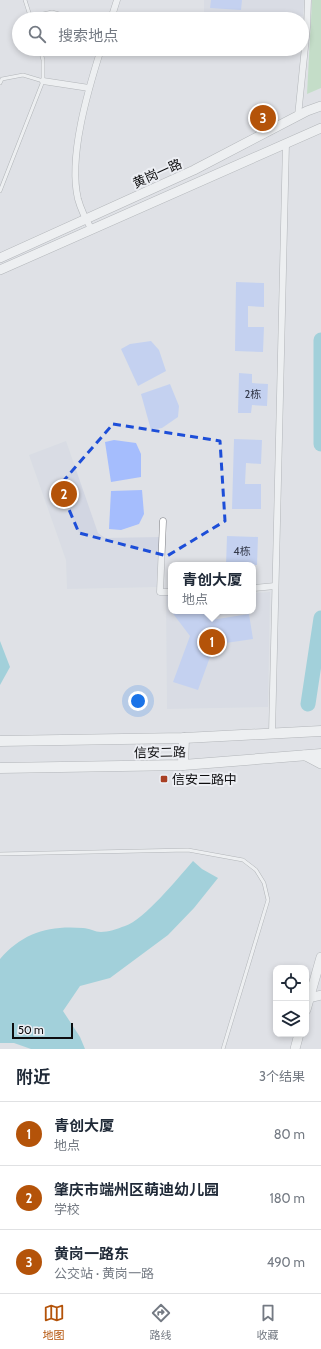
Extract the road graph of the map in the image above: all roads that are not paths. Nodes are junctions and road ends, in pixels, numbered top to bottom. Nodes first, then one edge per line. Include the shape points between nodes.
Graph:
1 (25, 0) edge
2 (117, 0) edge
3 (308, 0) edge
4 (29, 12) edge
5 (113, 12) edge
6 (308, 12) edge
7 (42, 56) edge
8 (98, 56) edge
9 (304, 56) edge
10 (43, 80) junction
11 (0, 83) edge
12 (89, 88) junction
13 (321, 106) edge
14 (298, 116) junction
15 (321, 129) edge
16 (286, 143) junction
17 (0, 189) edge
18 (86, 219) junction
19 (92, 230) junction
20 (0, 258) edge
21 (0, 270) edge
22 (163, 521) dead end
23 (275, 586) junction
24 (256, 588) edge
25 (168, 592) edge
26 (321, 726) edge
27 (321, 731) edge
28 (305, 732) junction
29 (272, 733) junction
30 (184, 738) junction
31 (0, 741) edge
32 (321, 754) edge
33 (304, 755) junction
34 (321, 764) edge
35 (183, 765) junction
36 (0, 768) edge
37 (0, 854) edge
38 (321, 957) edge
39 (321, 995) edge
40 (309, 998) joint
41 (298, 1037) edge
42 (223, 1049) edge
43 (295, 1049) edge

1 - 4 lane
2 - 5 street
3 - 6 street
7 - 10 lane
8 - 12 street
9 - 14 street
10 - 11 lane via 24,75 2,79
10 - 12 street
10 - 17 lane
12 - 18 street via 77,148 76,180 78,197
13 - 14 main road, 黄岗一路
14 - 18 main road, 黄岗一路 via 194,170
15 - 16 main road, 黄岗一路
16 - 19 main road, 黄岗一路
16 - 23 street
18 - 19 street
18 - 20 main road, 黄岗一路
19 - 21 main road, 黄岗一路
22 - 25 street via 160,592
23 - 24 street
23 - 29 street
26 - 28 main road
27 - 28 main road, 信安二路
28 - 29 main road, 信安二路
29 - 30 main road, 信安二路
30 - 31 main road, 信安二路
30 - 35 main road
32 - 33 main road, 信安二路
33 - 34 main road
33 - 35 main road, 信安二路
35 - 36 main road, 信安二路
37 - 42 lane via 188,850 242,860 256,870 264,883 268,900
38 - 40 main road
39 - 40 main road
41 - 43 main road

